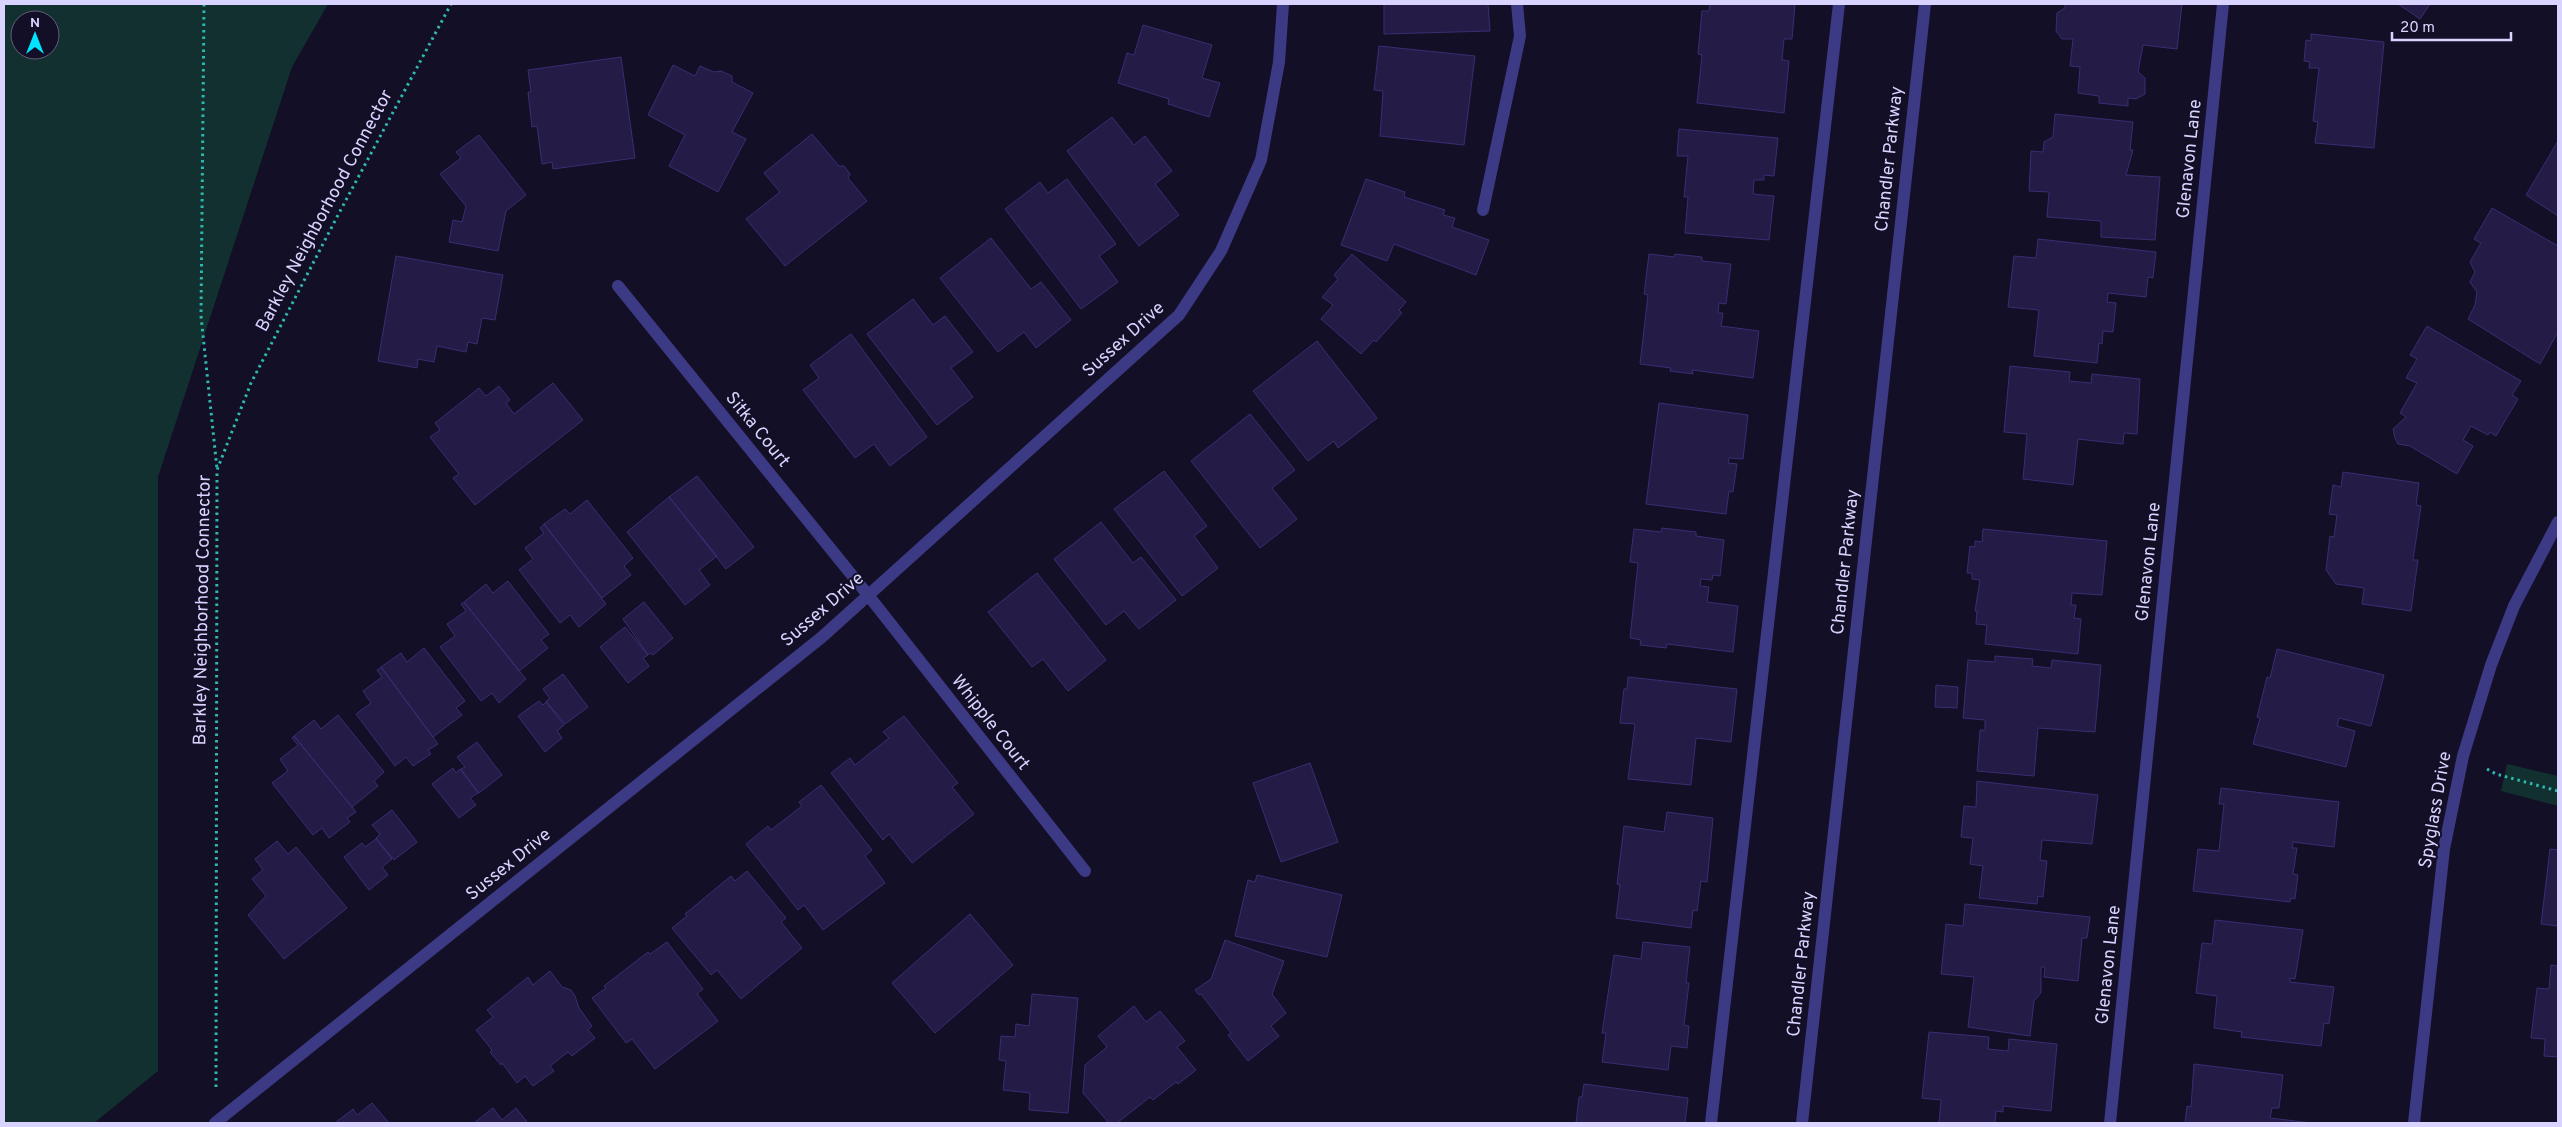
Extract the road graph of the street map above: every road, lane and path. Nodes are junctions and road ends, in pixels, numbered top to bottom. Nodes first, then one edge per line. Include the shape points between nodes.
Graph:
1 (204, 4) edge
2 (451, 4) edge
3 (1283, 4) edge
4 (1517, 4) edge
5 (1839, 4) edge
6 (1924, 4) edge
7 (2223, 4) edge
8 (1483, 210) dead end
9 (618, 286) dead end
10 (217, 470) junction
11 (2558, 522) edge
12 (868, 595) junction
13 (2463, 756) junction
14 (2558, 791) edge
15 (1085, 871) dead end
16 (215, 1123) edge
17 (1711, 1123) edge
18 (1802, 1123) edge
19 (2110, 1123) edge
20 (2414, 1123) edge

1 - 10 path via 201,316
2 - 10 path, Barkley Neighborhood Connector via 251,384
3 - 12 street, Sussex Drive via 1279,62 1261,160 1221,251 1179,315
4 - 8 street via 1520,36
5 - 17 street
6 - 18 street, Chandler Parkway
7 - 19 street, Glenavon Lane
9 - 12 street, Sitka Court
10 - 16 path, Barkley Neighborhood Connector
11 - 13 street, Spyglass Drive via 2514,606 2491,665
12 - 15 street, Whipple Court
12 - 16 street, Sussex Drive via 822,637
13 - 14 path via 2496,774
13 - 20 street, Spyglass Drive via 2444,849

